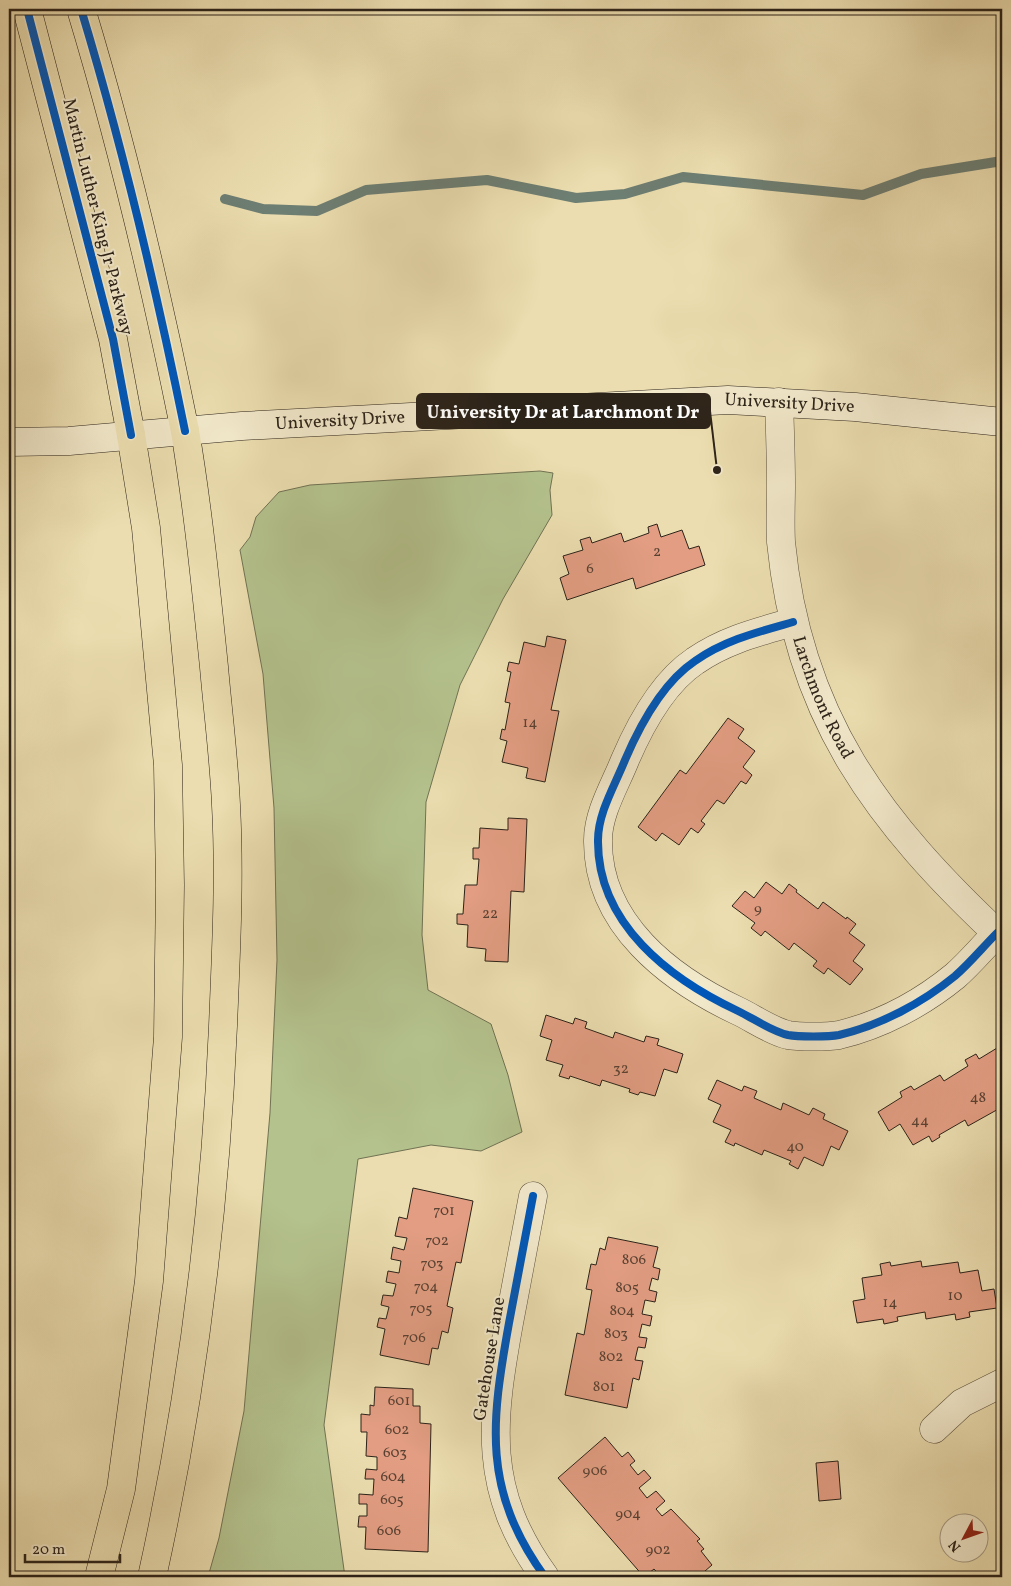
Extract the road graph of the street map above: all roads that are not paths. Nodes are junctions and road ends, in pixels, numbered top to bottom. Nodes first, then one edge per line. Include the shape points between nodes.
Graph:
1 (27, 9) edge
2 (81, 9) edge
3 (779, 402) junction
4 (1002, 422) edge
5 (185, 431) junction
6 (131, 435) junction
7 (9, 442) edge
8 (793, 622) junction
9 (999, 936) edge
10 (533, 1196) dead end
11 (1002, 1383) edge
12 (934, 1429) dead end
13 (99, 1577) edge
14 (152, 1577) edge
15 (545, 1577) edge

1 - 6 main road, Martin Luther King Jr Parkway via 111,332
2 - 5 main road via 127,169
3 - 4 street, University Drive
3 - 5 street, University Drive via 728,400 507,410
3 - 8 street, Larchmont Road via 781,541
5 - 6 street, University Drive
5 - 14 main road via 199,518 220,727 226,806 228,911 217,1140 207,1247 190,1378
6 - 7 street, University Drive
6 - 13 main road, Martin Luther King Jr Parkway via 146,528 168,765 168,1037 149,1281 121,1489
8 - 9 street, Larchmont Road via 814,688 843,750 879,806 953,892
8 - 9 street via 745,635 694,661 675,677 658,700 630,748 606,805 598,839 608,894 623,924 638,942 692,987 788,1034 798,1035 837,1036 914,1005 956,975
10 - 15 street, Gatehouse Lane via 497,1390 494,1430 496,1464 503,1496 517,1530
11 - 12 street via 962,1403

